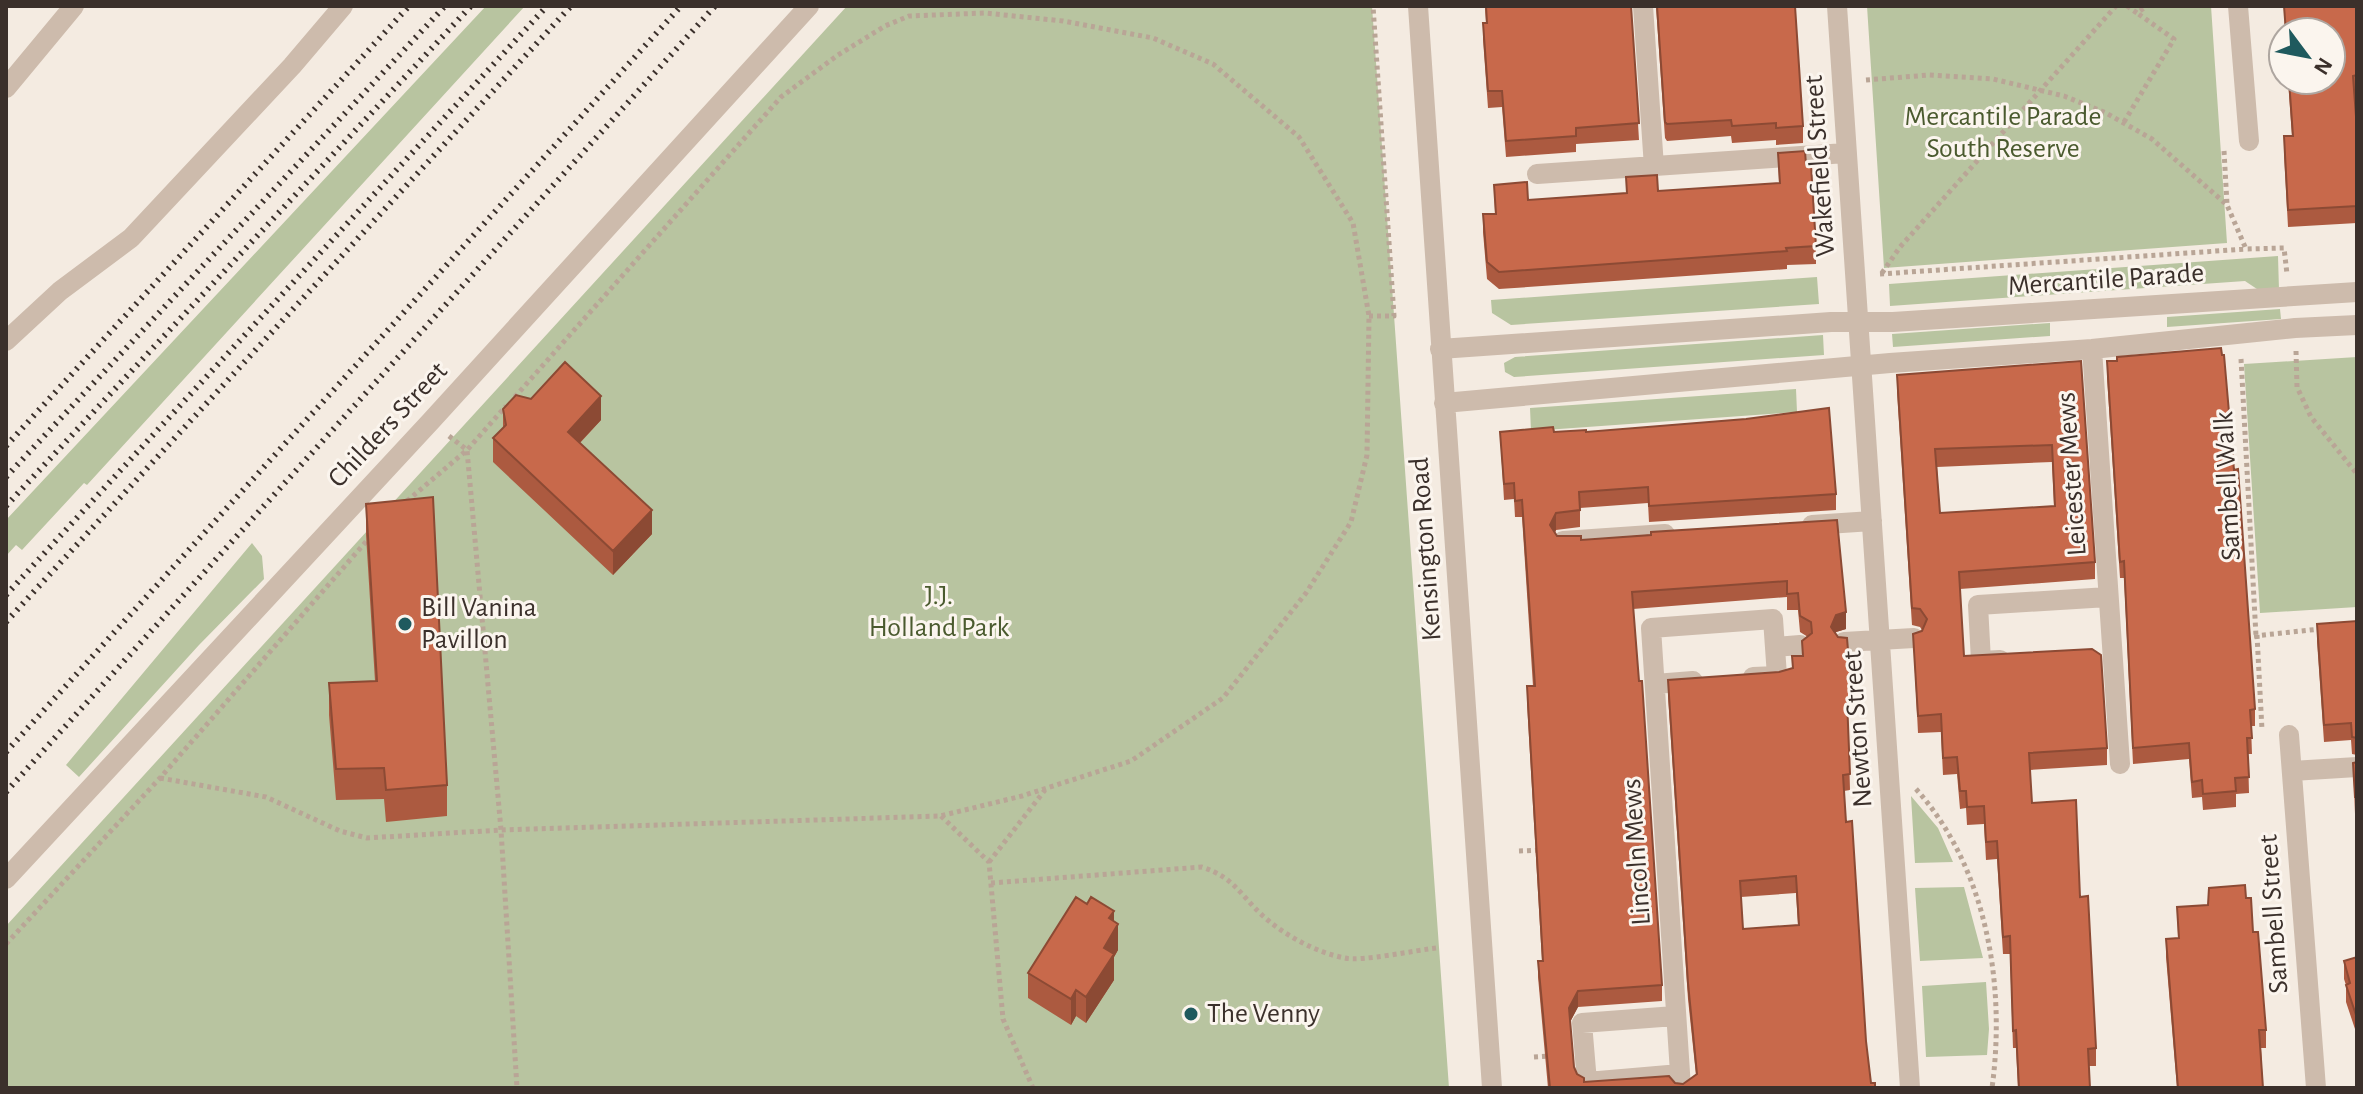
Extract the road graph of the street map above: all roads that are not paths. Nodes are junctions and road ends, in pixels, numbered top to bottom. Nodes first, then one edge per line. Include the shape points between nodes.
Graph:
1 (74, 6) edge
2 (343, 6) edge
3 (809, 6) edge
4 (1418, 6) edge
5 (1643, 6) edge
6 (1837, 6) edge
7 (2238, 6) edge
8 (6, 88) edge
9 (2249, 141) dead end
10 (1846, 153) junction
11 (1654, 167) junction
12 (1537, 174) dead end
13 (2357, 292) edge
14 (1859, 321) junction
15 (2357, 325) edge
16 (6, 341) edge
17 (1440, 349) junction
18 (2092, 349) junction
19 (1863, 366) junction
20 (1444, 403) junction
21 (1872, 521) junction
22 (1798, 526) edge
23 (1688, 533) edge
24 (1563, 541) edge
25 (2108, 597) junction
26 (1914, 638) edge
27 (1881, 640) junction
28 (1844, 642) edge
29 (1800, 645) edge
30 (1775, 647) junction
31 (2112, 652) junction
32 (2089, 654) edge
33 (2021, 658) edge
34 (1737, 679) edge
35 (1711, 680) edge
36 (1655, 684) junction
37 (2289, 735) dead end
38 (2120, 764) dead end
39 (2357, 767) edge
40 (2292, 771) junction
41 (6, 879) edge
42 (1675, 1016) junction
43 (1680, 1081) edge
44 (1492, 1088) edge
45 (1910, 1088) edge
46 (2316, 1088) edge

1 - 8 street
2 - 16 street via 131,238 60,291
3 - 41 street, Childers Street
4 - 17 street, Kensington Road
5 - 11 street
6 - 10 street, Wakefield Street
7 - 9 street
10 - 11 street
10 - 14 street, Wakefield Street
11 - 12 street
13 - 14 street, Mercantile Parade
14 - 17 street, Mercantile Parade
14 - 19 street
15 - 18 street
17 - 20 street, Kensington Road
18 - 19 street
18 - 25 street, Leicester Mews
19 - 20 street
19 - 21 street, Newton Street
20 - 44 street, Kensington Road
21 - 22 street
21 - 27 street, Newton Street
23 - 24 street
25 - 31 street, Leicester Mews
25 - 33 street via 1978,605 1972,633 1981,661
26 - 27 street
27 - 28 street
27 - 45 street, Newton Street
29 - 30 street
30 - 34 street via 1777,676
30 - 36 street, Lincoln Mews via 1773,619 1651,628
31 - 32 street
31 - 38 street, Leicester Mews
35 - 36 street
36 - 42 street, Lincoln Mews
37 - 40 street, Sambell Street
39 - 40 street
40 - 46 street, Sambell Street
42 - 43 street, Lincoln Mews
42 - 43 street, Lincoln Mews via 1582,1023 1583,1038 1587,1082

